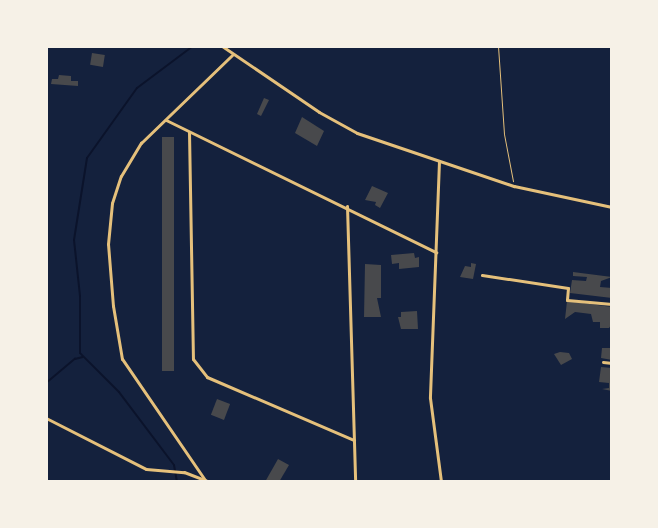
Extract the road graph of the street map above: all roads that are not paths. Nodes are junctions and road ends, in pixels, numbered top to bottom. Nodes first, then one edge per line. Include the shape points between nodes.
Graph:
1 (222, 46) edge
2 (232, 55) junction
3 (166, 120) junction
4 (188, 132) junction
5 (439, 161) junction
6 (347, 206) junction
7 (612, 207) edge
8 (436, 252) junction
9 (482, 275) dead end
10 (612, 304) edge
11 (603, 362) dead end
12 (612, 363) edge
13 (46, 418) edge
14 (354, 440) junction
15 (204, 480) junction
16 (210, 482) edge
17 (355, 482) edge
18 (442, 482) edge

1 - 2 street
2 - 3 street
2 - 5 street via 357,133
3 - 4 street
3 - 15 street via 141,143 121,176 112,203 109,275 122,359
4 - 6 street
4 - 14 street via 193,359 207,377
5 - 7 street via 514,186
5 - 8 street
6 - 8 street
6 - 14 street
8 - 18 street via 430,398
9 - 10 street via 568,288 566,300
11 - 12 street
13 - 15 street via 146,469 184,472
14 - 17 street
15 - 16 street

